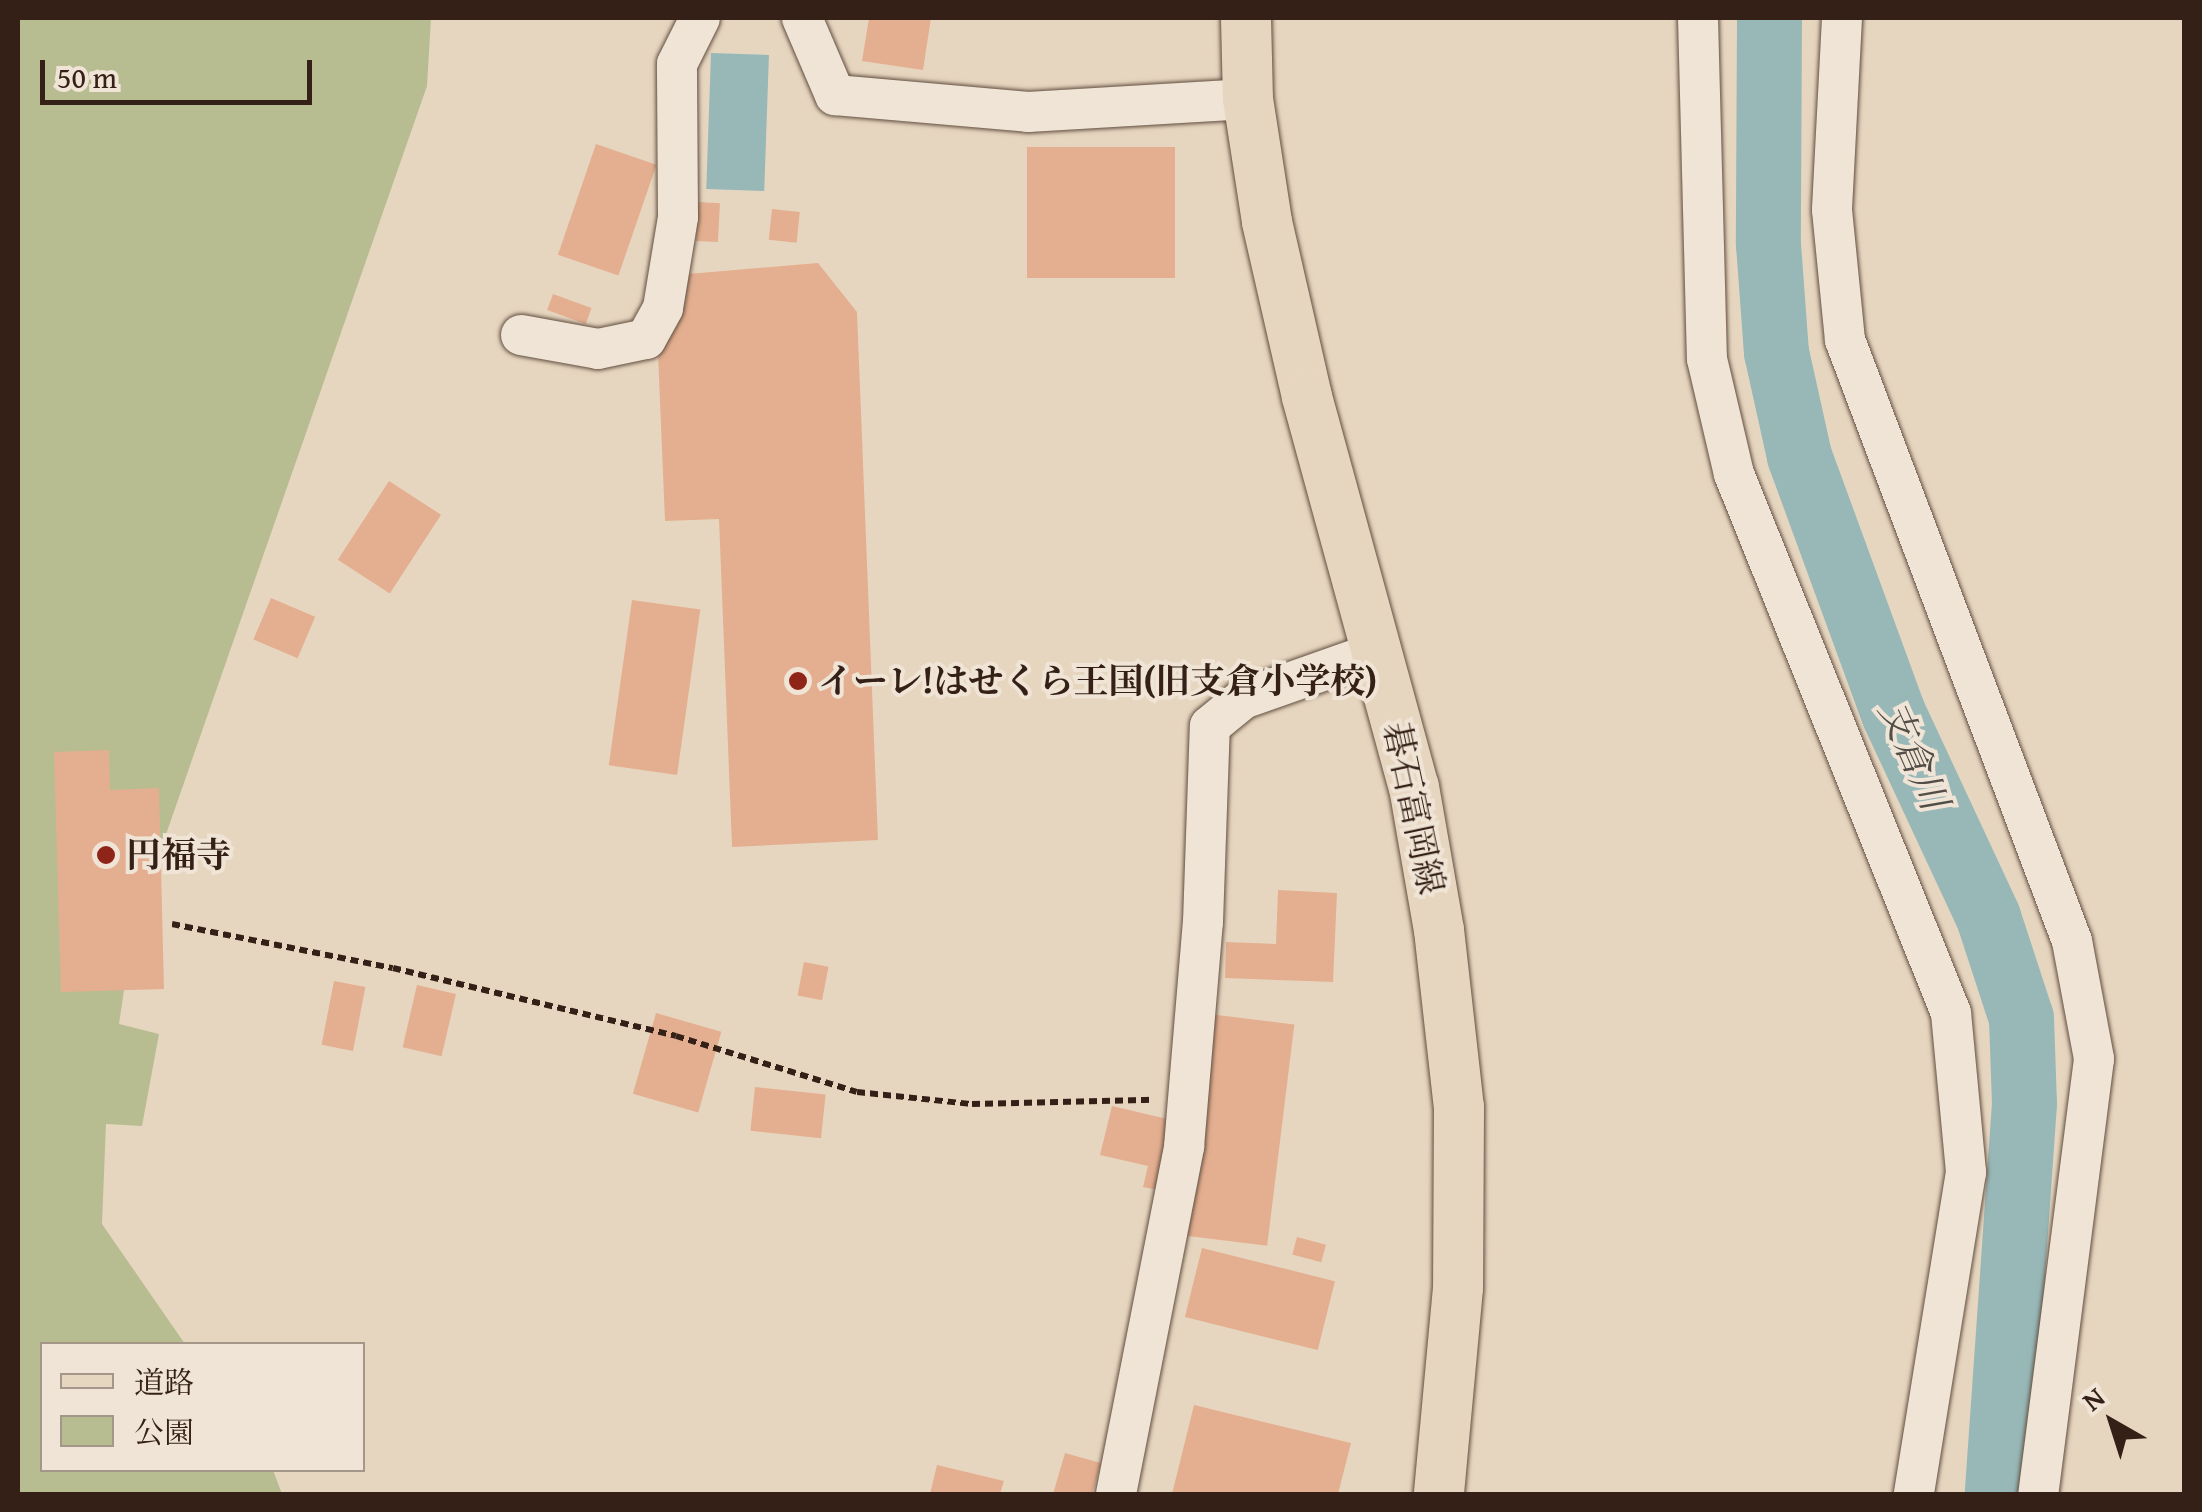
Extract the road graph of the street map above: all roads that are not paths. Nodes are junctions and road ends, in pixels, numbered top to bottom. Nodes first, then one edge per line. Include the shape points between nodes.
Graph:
1 (700, 18) edge
2 (802, 18) edge
3 (1246, 18) edge
4 (1698, 18) edge
5 (1842, 18) edge
6 (1248, 99) junction
7 (521, 335) dead end
8 (1379, 651) junction
9 (1116, 1494) edge
10 (1439, 1494) edge
11 (1914, 1494) edge
12 (2038, 1494) edge

1 - 7 street via 678,64 678,217 663,308 646,338 598,349
2 - 6 street via 834,95 1028,112
3 - 6 main road, 碁石富岡線
4 - 11 street via 1707,360 1734,474 1950,1013 1966,1172
5 - 12 street via 1832,210 1845,340 2072,941 2094,1060
6 - 8 main road, 碁石富岡線 via 1308,397
8 - 9 street via 1243,699 1210,726 1203,922 1184,1147
8 - 10 main road, 碁石富岡線 via 1414,787 1459,1107 1458,1288

